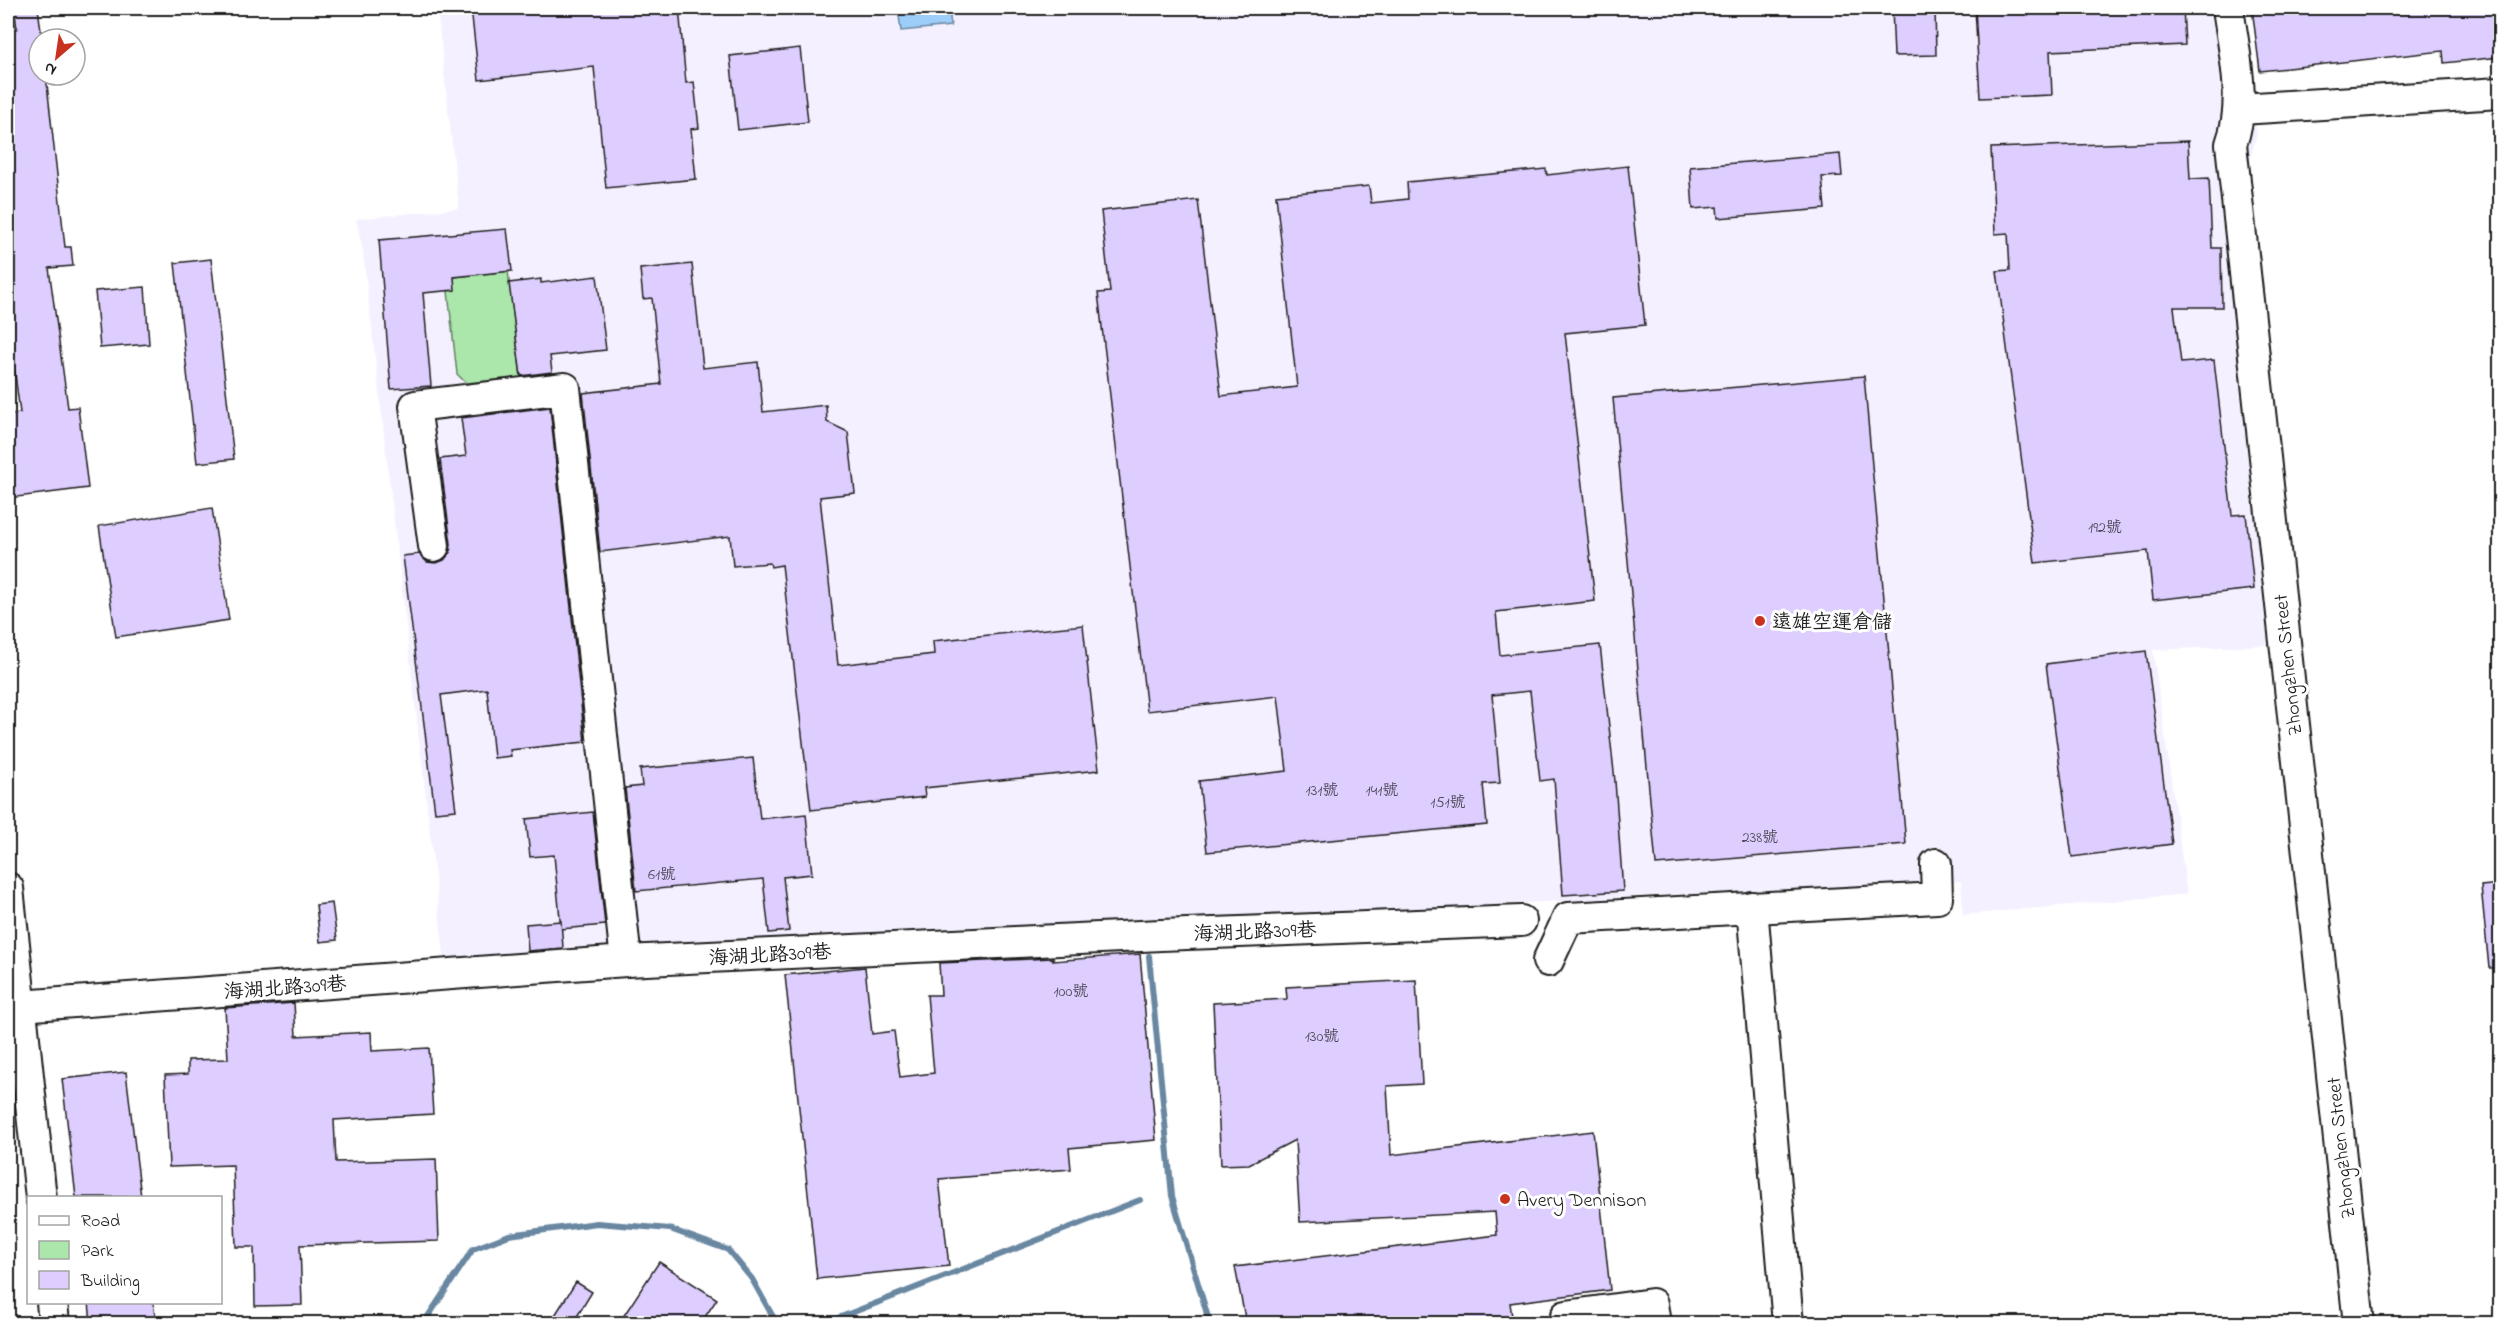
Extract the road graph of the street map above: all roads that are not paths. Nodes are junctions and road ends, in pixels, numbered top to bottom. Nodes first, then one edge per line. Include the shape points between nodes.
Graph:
1 (2228, 8) edge
2 (2500, 93) edge
3 (2240, 109) junction
4 (434, 546) dead end
5 (1936, 864) dead end
6 (8, 888) edge
7 (1752, 907) junction
8 (1521, 921) dead end
9 (626, 961) junction
10 (1548, 961) dead end
11 (20, 1006) junction
12 (41, 1196) edge
13 (52, 1304) edge
14 (1567, 1320) edge
15 (54, 1323) edge
16 (1655, 1323) edge
17 (1788, 1323) edge
18 (2359, 1323) edge

1 - 3 street, Zhongzhen Street
2 - 3 street
3 - 18 street, Zhongzhen Street via 2231,144
4 - 9 street via 415,406 565,388
5 - 7 street via 1937,898
6 - 11 street
7 - 10 street via 1568,918
7 - 17 street
8 - 9 street, 海湖北路309巷 via 1161,934
9 - 11 street, 海湖北路309巷
11 - 12 street
13 - 15 street
14 - 16 street via 1652,1304

